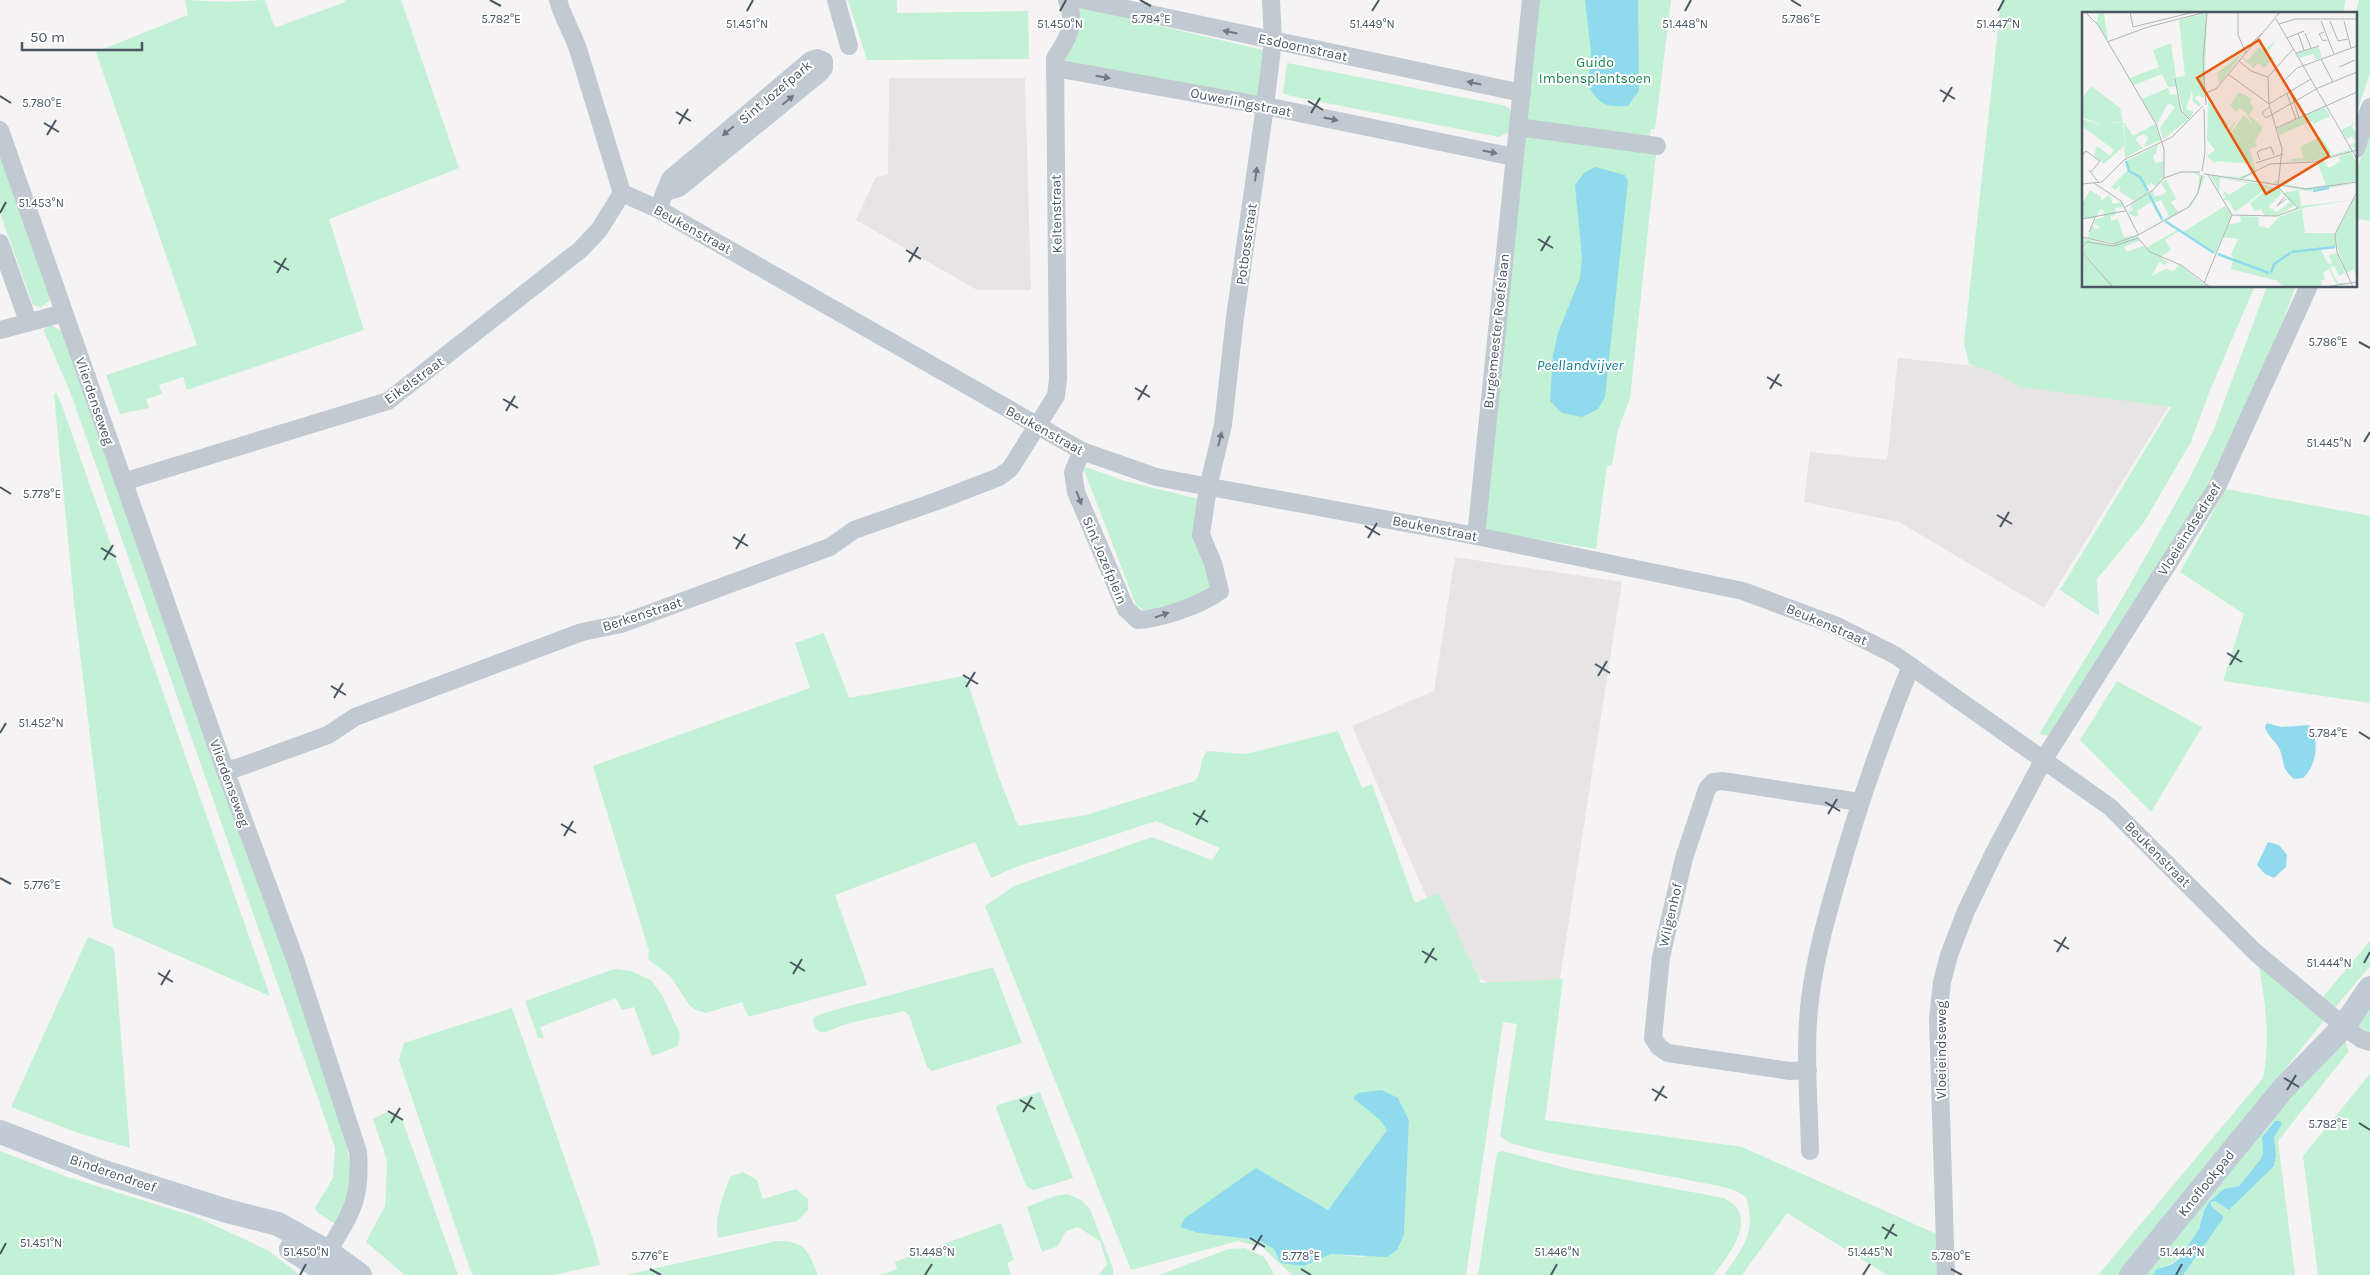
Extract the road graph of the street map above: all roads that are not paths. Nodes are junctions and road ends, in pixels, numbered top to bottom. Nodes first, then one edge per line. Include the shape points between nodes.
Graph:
1 (558, 0) edge
2 (836, 0) edge
3 (1067, 0) edge
4 (1084, 0) edge
5 (1271, 0) edge
6 (1531, 0) edge
7 (1273, 42) junction
8 (849, 46) dead end
9 (1055, 68) junction
10 (1522, 92) junction
11 (1265, 106) junction
12 (2370, 107) edge
13 (1518, 127) junction
14 (0, 130) edge
15 (2358, 143) edge
16 (1657, 146) dead end
17 (1514, 157) junction
18 (666, 192) junction
19 (622, 193) junction
20 (658, 209) junction
21 (0, 243) edge
22 (2308, 288) edge
23 (64, 313) junction
24 (28, 321) junction
25 (0, 330) edge
26 (1036, 427) junction
27 (1082, 451) junction
28 (123, 482) junction
29 (1208, 487) junction
30 (1476, 536) junction
31 (1911, 666) junction
32 (2044, 759) junction
33 (224, 770) junction
34 (1859, 802) junction
35 (2370, 976) edge
36 (2370, 988) edge
37 (2339, 1021) junction
38 (2370, 1042) edge
39 (1808, 1070) junction
40 (0, 1132) edge
41 (1810, 1151) dead end
42 (326, 1264) edge
43 (360, 1275) edge
44 (1946, 1275) edge
45 (2130, 1275) edge

1 - 19 street via 578,49
2 - 8 street
3 - 9 street, Keltenstraat via 1072,11 1072,24 1055,58
7 -> 4 street, Esdoornstraat
5 - 7 street, Potbosstraat
6 - 10 street, Burgemeester Roefslaan
10 -> 7 street, Esdoornstraat
7 - 11 street, Potbosstraat
9 -> 11 street, Ouwerlingstraat
9 - 26 street, Keltenstraat via 1058,379 1056,396
10 - 13 street, Burgemeester Roefslaan
11 -> 17 street, Ouwerlingstraat
29 -> 11 street, Potbosstraat via 1223,425
12 - 15 street
13 - 16 street
13 - 17 street, Burgemeester Roefslaan
14 - 23 street, Vlierdenseweg
17 - 30 street, Burgemeester Roefslaan
18 -> 18 street, Sint Jozefpark via 679,188 820,73 824,61 811,60 670,179
18 - 20 street, Sint Jozefpark
19 - 20 street, Beukenstraat
19 - 28 street, Eikelstraat via 599,230 580,250 388,401
20 - 26 street, Beukenstraat
21 - 24 street
22 - 32 street, Vloeieindsedreef via 2217,487
23 - 24 street
23 - 28 street, Vlierdenseweg
24 - 25 street
26 - 27 street, Beukenstraat
26 - 33 street, Berkenstraat via 1010,469 999,477 854,530 830,547 621,624 582,632 355,717 328,734
27 - 29 street, Beukenstraat via 1156,477
27 -> 29 street, Sint Jozefplein via 1073,472 1076,492 1126,609 1138,620 1150,620 1210,598 1220,591 1201,535
28 - 33 street, Vlierdenseweg
29 - 30 street, Beukenstraat
30 - 31 street, Beukenstraat via 1743,591 1837,626
31 - 32 street, Beukenstraat
31 - 34 street
32 - 37 street, Beukenstraat via 2110,806 2255,952
32 - 44 street, Vloeieindseweg via 1966,912 1942,982 1938,1019
33 - 42 street, Vlierdenseweg via 295,959 358,1152 360,1177 356,1202
34 - 39 street via 1819,945 1810,1001
34 - 39 street, Wilgenhof via 1713,782 1707,790 1684,858 1661,957 1652,1038 1659,1047 1668,1053 1790,1071
35 - 37 main road, Knoflookpad via 2350,995
36 - 37 main road, Knoflookpad
37 - 38 street, Beukenstraat via 2361,1039
37 - 45 main road, Knoflookpad
39 - 41 street
40 - 42 main road, Binderendreef via 101,1171 278,1224
42 - 43 main road

